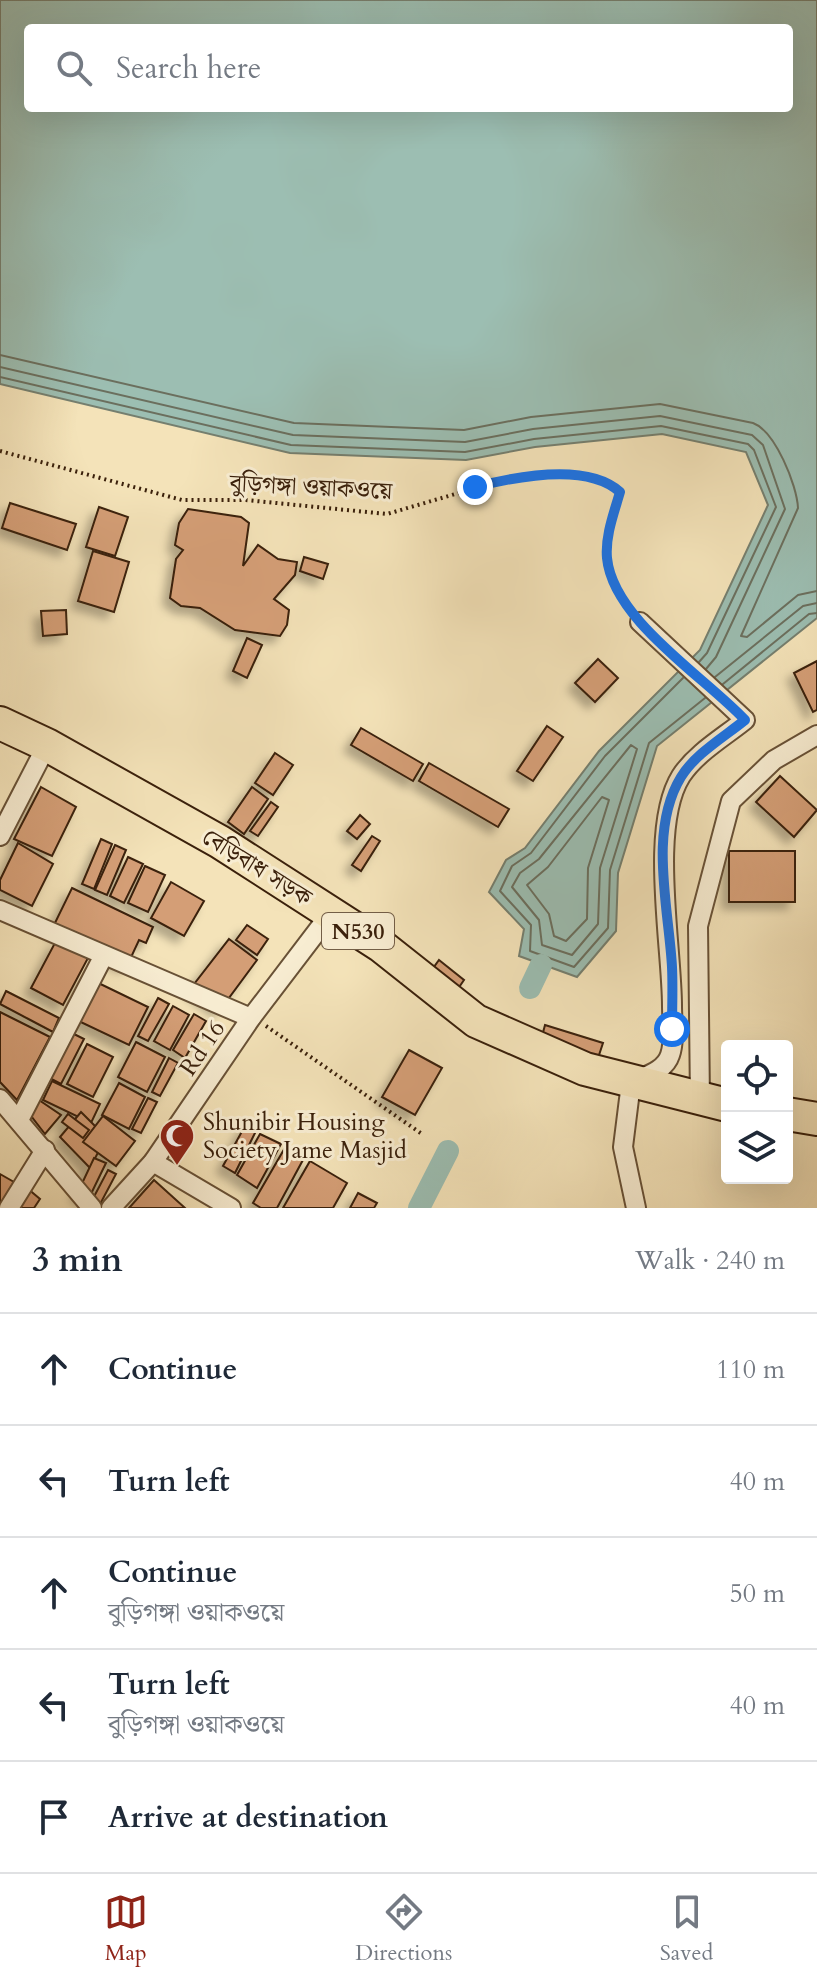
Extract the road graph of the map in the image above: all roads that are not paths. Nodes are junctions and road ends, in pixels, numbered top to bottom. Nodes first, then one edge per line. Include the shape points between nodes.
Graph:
1 (640, 622) road end
2 (0, 723) edge
3 (817, 735) edge
4 (47, 745) junction
5 (0, 836) edge
6 (0, 910) edge
7 (331, 913) junction
8 (103, 957) junction
9 (251, 1018) junction
10 (631, 1083) junction
11 (0, 1099) edge
12 (713, 1103) edge
13 (793, 1115) edge
14 (817, 1119) edge
15 (19, 1120) junction
16 (45, 1150) junction
17 (153, 1162) junction
18 (9, 1208) edge
19 (92, 1208) edge
20 (111, 1208) edge
21 (231, 1208) edge
22 (636, 1208) edge

1 - 10 street via 745,720 694,761 680,778 668,812 664,850 672,969 670,1056 660,1069
2 - 4 highway, বেড়িবাধ সড়ক / N530
3 - 12 street via 774,760 731,801 698,926
4 - 5 street
4 - 7 highway, বেড়িবাধ সড়ক / N530 via 220,842
6 - 8 street
7 - 9 street, Rd 16
7 - 10 highway, বেড়িবাধ সড়ক / N530 via 476,1021 585,1069
8 - 9 street
8 - 15 street
9 - 17 street, Rd 16
10 - 12 highway, বেড়িবাধ সড়ক / N530
10 - 22 street via 623,1147
11 - 15 street
13 - 14 highway
15 - 16 street
16 - 18 street
16 - 19 street
17 - 20 street, Rd 16
17 - 21 street

